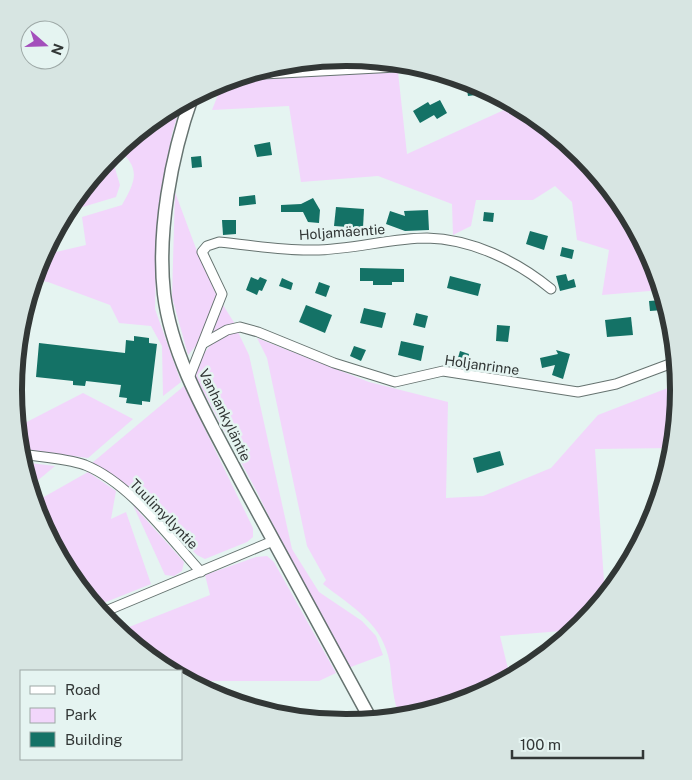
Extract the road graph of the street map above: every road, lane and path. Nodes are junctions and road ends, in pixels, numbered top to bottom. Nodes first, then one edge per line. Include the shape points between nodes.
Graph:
1 (378, 68) edge
2 (283, 73) edge
3 (189, 107) edge
4 (551, 289) dead end
5 (204, 343) junction
6 (669, 365) edge
7 (189, 378) junction
8 (30, 456) edge
9 (273, 541) junction
10 (201, 572) junction
11 (108, 609) edge
12 (367, 713) edge

1 - 2 street
3 - 7 street, Vanhankyläntie via 174,168 163,250 164,294
4 - 5 street, Holjamäentie via 519,266 459,242 426,238 315,250 219,242 207,246 202,252 222,294
5 - 6 street, Holjanrinne via 227,330 240,327 395,382 443,372 578,392 616,384
5 - 7 street, Holjamäentie
7 - 9 street, Vanhankyläntie
8 - 10 street, Tuulimyllyntie via 83,464 98,472 128,493
9 - 10 street
9 - 12 street, Vanhankyläntie
10 - 11 street

